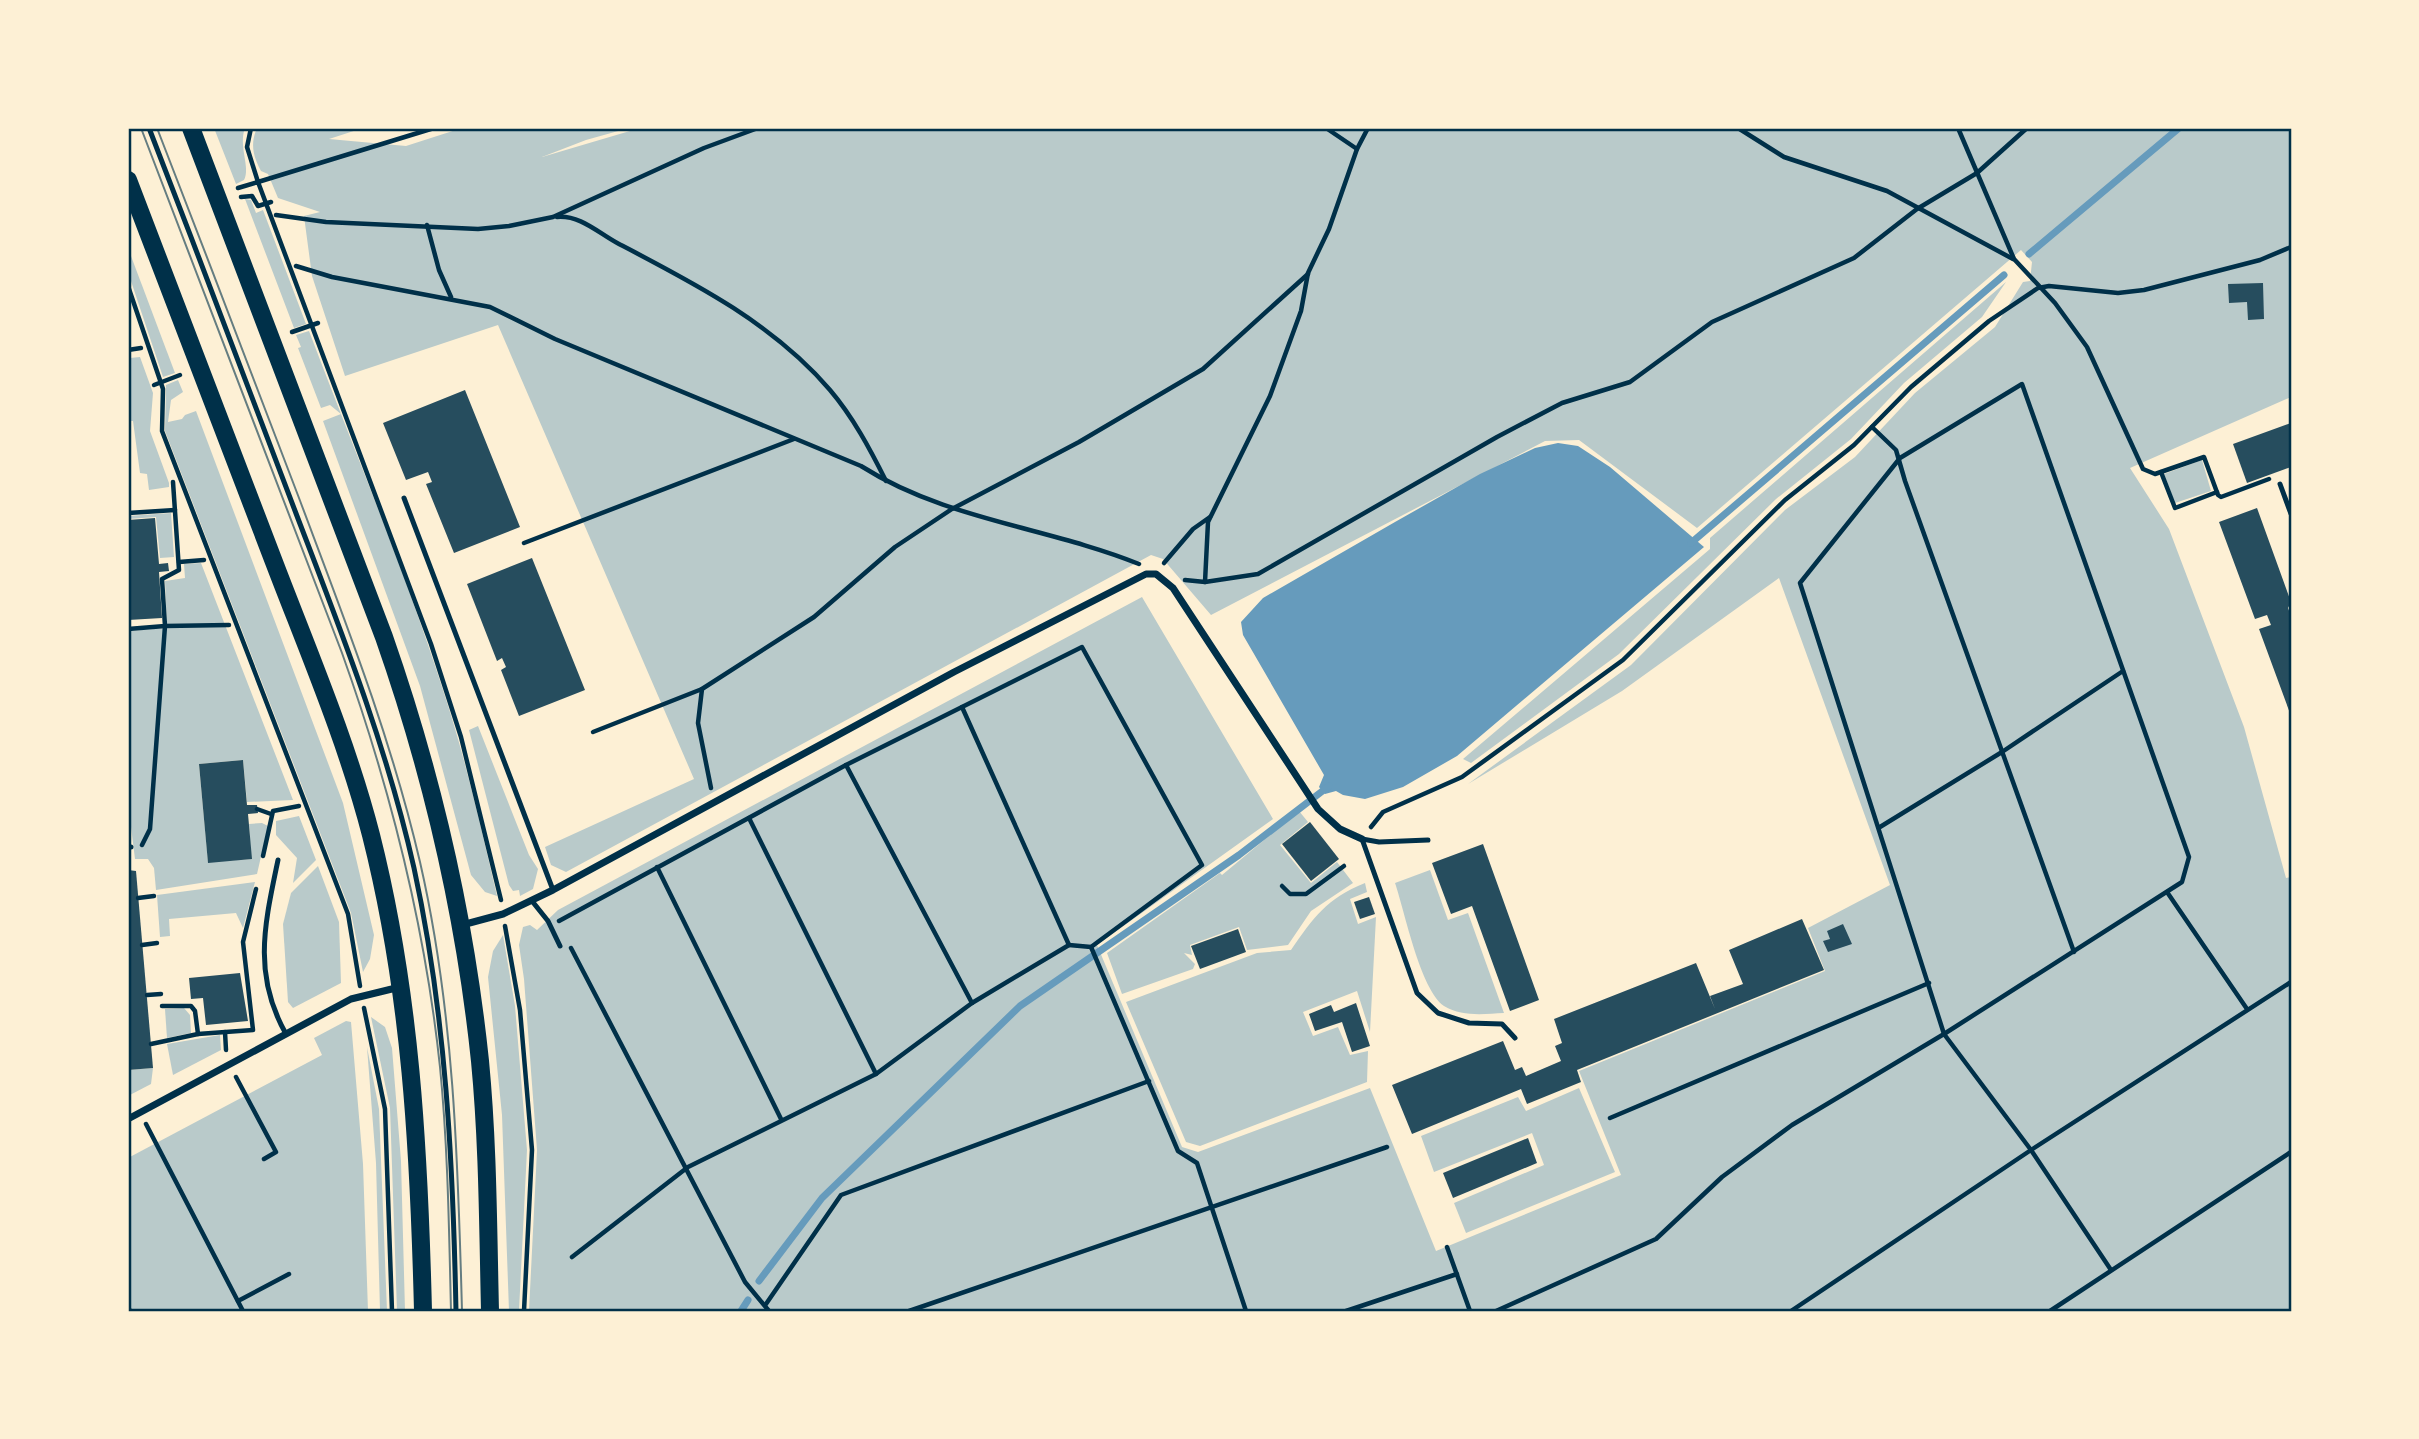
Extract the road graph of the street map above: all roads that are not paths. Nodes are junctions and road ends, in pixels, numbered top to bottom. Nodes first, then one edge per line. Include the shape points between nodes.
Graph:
1 (149, 128) edge
2 (191, 128) edge
3 (131, 187) edge
4 (2280, 485) dead end
5 (404, 498) dead end
6 (2291, 514) edge
7 (1362, 839) junction
8 (1428, 839) dead end
9 (278, 860) dead end
10 (553, 890) junction
11 (532, 901) junction
12 (461, 925) junction
13 (560, 946) dead end
14 (402, 986) junction
15 (286, 1034) junction
16 (1515, 1038) dead end
17 (128, 1119) edge
18 (423, 1311) edge
19 (456, 1311) edge
20 (490, 1311) edge

1 - 19 lane via 358,676 405,831 426,927 445,1054
2 - 12 main road via 404,695
3 - 14 main road via 357,787
4 - 6 lane
5 - 10 lane
7 - 8 lane
7 - 10 street via 1340,829 1318,809 1173,588 1156,574 1135,577
7 - 16 lane via 1417,993 1438,1013 1469,1023 1502,1024
9 - 15 lane via 262,940 267,985
10 - 11 street
11 - 12 street
11 - 13 lane
12 - 20 main road via 483,1103
14 - 15 street via 362,995
14 - 18 main road via 416,1122
15 - 17 street

